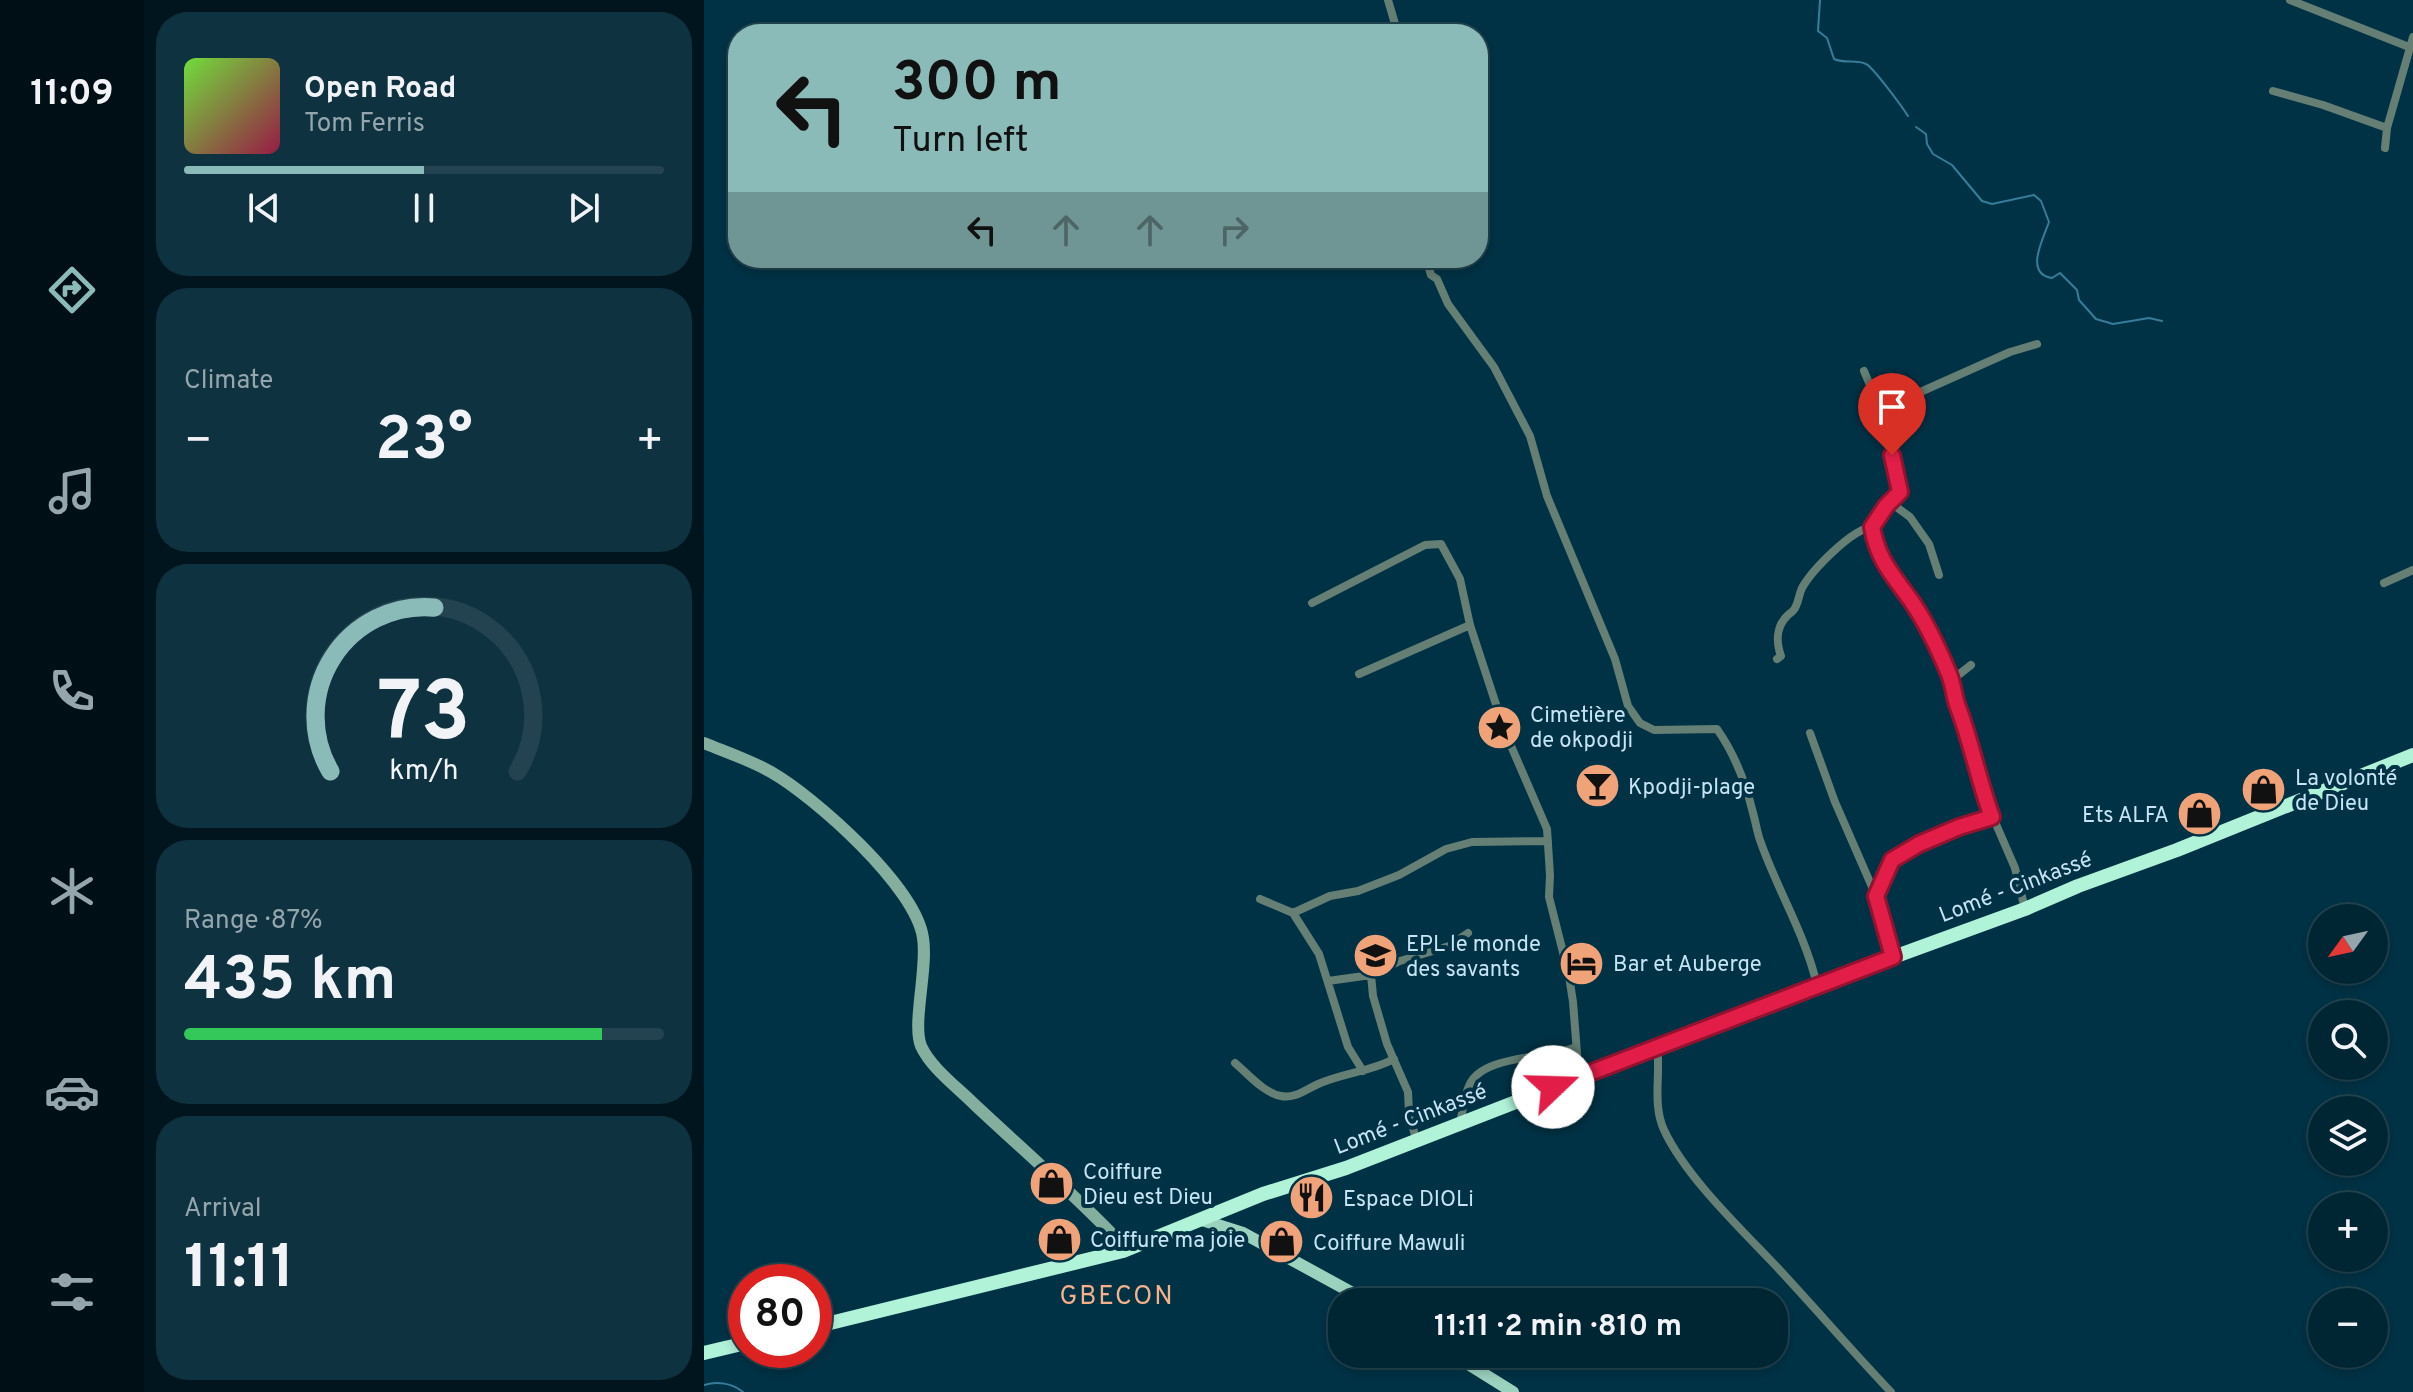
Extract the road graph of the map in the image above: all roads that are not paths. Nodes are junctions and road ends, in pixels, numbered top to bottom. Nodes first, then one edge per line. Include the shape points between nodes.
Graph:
1 (1388, 0) edge
2 (2290, 0) edge
3 (1395, 24) edge
4 (2413, 37) edge
5 (2409, 47) junction
6 (2273, 91) dead end
7 (2387, 128) junction
8 (2385, 148) dead end
9 (1429, 268) edge
10 (2037, 344) dead end
11 (1864, 371) dead end
12 (1880, 410) junction
13 (1891, 503) junction
14 (1872, 527) junction
15 (2413, 570) edge
16 (1939, 575) dead end
17 (2384, 583) dead end
18 (1312, 603) dead end
19 (1470, 625) junction
20 (1777, 659) dead end
21 (1971, 665) dead end
22 (1359, 674) dead end
23 (1952, 680) junction
24 (1810, 733) dead end
25 (704, 743) edge
26 (2413, 755) edge
27 (1992, 817) junction
28 (1548, 841) junction
29 (1876, 896) junction
30 (1260, 899) dead end
31 (2025, 909) junction
32 (1293, 913) junction
33 (1468, 933) dead end
34 (1893, 957) junction
35 (1371, 975) junction
36 (1328, 981) junction
37 (1817, 985) junction
38 (1657, 1046) junction
39 (1576, 1047) junction
40 (1394, 1059) junction
41 (1235, 1063) dead end
42 (1363, 1071) junction
43 (1574, 1079) junction
44 (1460, 1122) junction
45 (1416, 1139) junction
46 (1202, 1220) junction
47 (1123, 1251) junction
48 (1343, 1288) edge
49 (832, 1323) edge
50 (728, 1347) edge
51 (704, 1353) edge
52 (1474, 1368) edge
53 (1513, 1392) edge
54 (1891, 1392) edge

1 - 3 street
2 - 5 street
4 - 5 street
5 - 7 street
6 - 7 street
7 - 8 street
9 - 37 street via 1494,367 1530,436 1547,496 1615,659 1628,706 1640,723 1654,730 1717,729 1731,752
10 - 12 street
11 - 12 street
12 - 13 street via 1900,492
13 - 14 street
13 - 16 street via 1910,517 1929,544
14 - 20 street via 1851,534 1809,576 1776,639 1781,656
14 - 23 street via 1880,559 1913,604
15 - 17 street
18 - 19 street via 1425,545 1441,544 1460,579
19 - 22 street
19 - 28 street
21 - 23 street
23 - 27 street
24 - 29 street
25 - 47 street via 769,770 804,793 905,894 924,939 921,1046
26 - 31 highway, Lomé - Cinkassé
27 - 29 street via 1901,853 1892,860
27 - 31 street via 2015,868
28 - 32 street via 1468,843 1446,849 1399,875
28 - 39 street via 1549,897 1569,976
29 - 34 street
30 - 32 street
31 - 34 highway, Lomé - Cinkassé
32 - 36 street via 1319,954
33 - 35 street via 1449,946
34 - 37 highway, Lomé - Cinkassé
35 - 36 street
35 - 40 street
36 - 42 street via 1348,1047
37 - 38 highway, Lomé - Cinkassé
38 - 43 highway, Lomé - Cinkassé
38 - 54 street via 1658,1110 1677,1154
39 - 43 street
39 - 44 street via 1479,1072 1468,1086
40 - 42 street
40 - 45 street via 1408,1092
41 - 42 street via 1283,1097
43 - 44 highway, Lomé - Cinkassé
44 - 45 highway, Lomé - Cinkassé
45 - 46 highway, Lomé - Cinkassé
46 - 47 highway, Lomé - Cinkassé
46 - 48 main road via 1243,1233
47 - 49 highway, Lomé - Cinkassé
50 - 51 highway
52 - 53 main road

